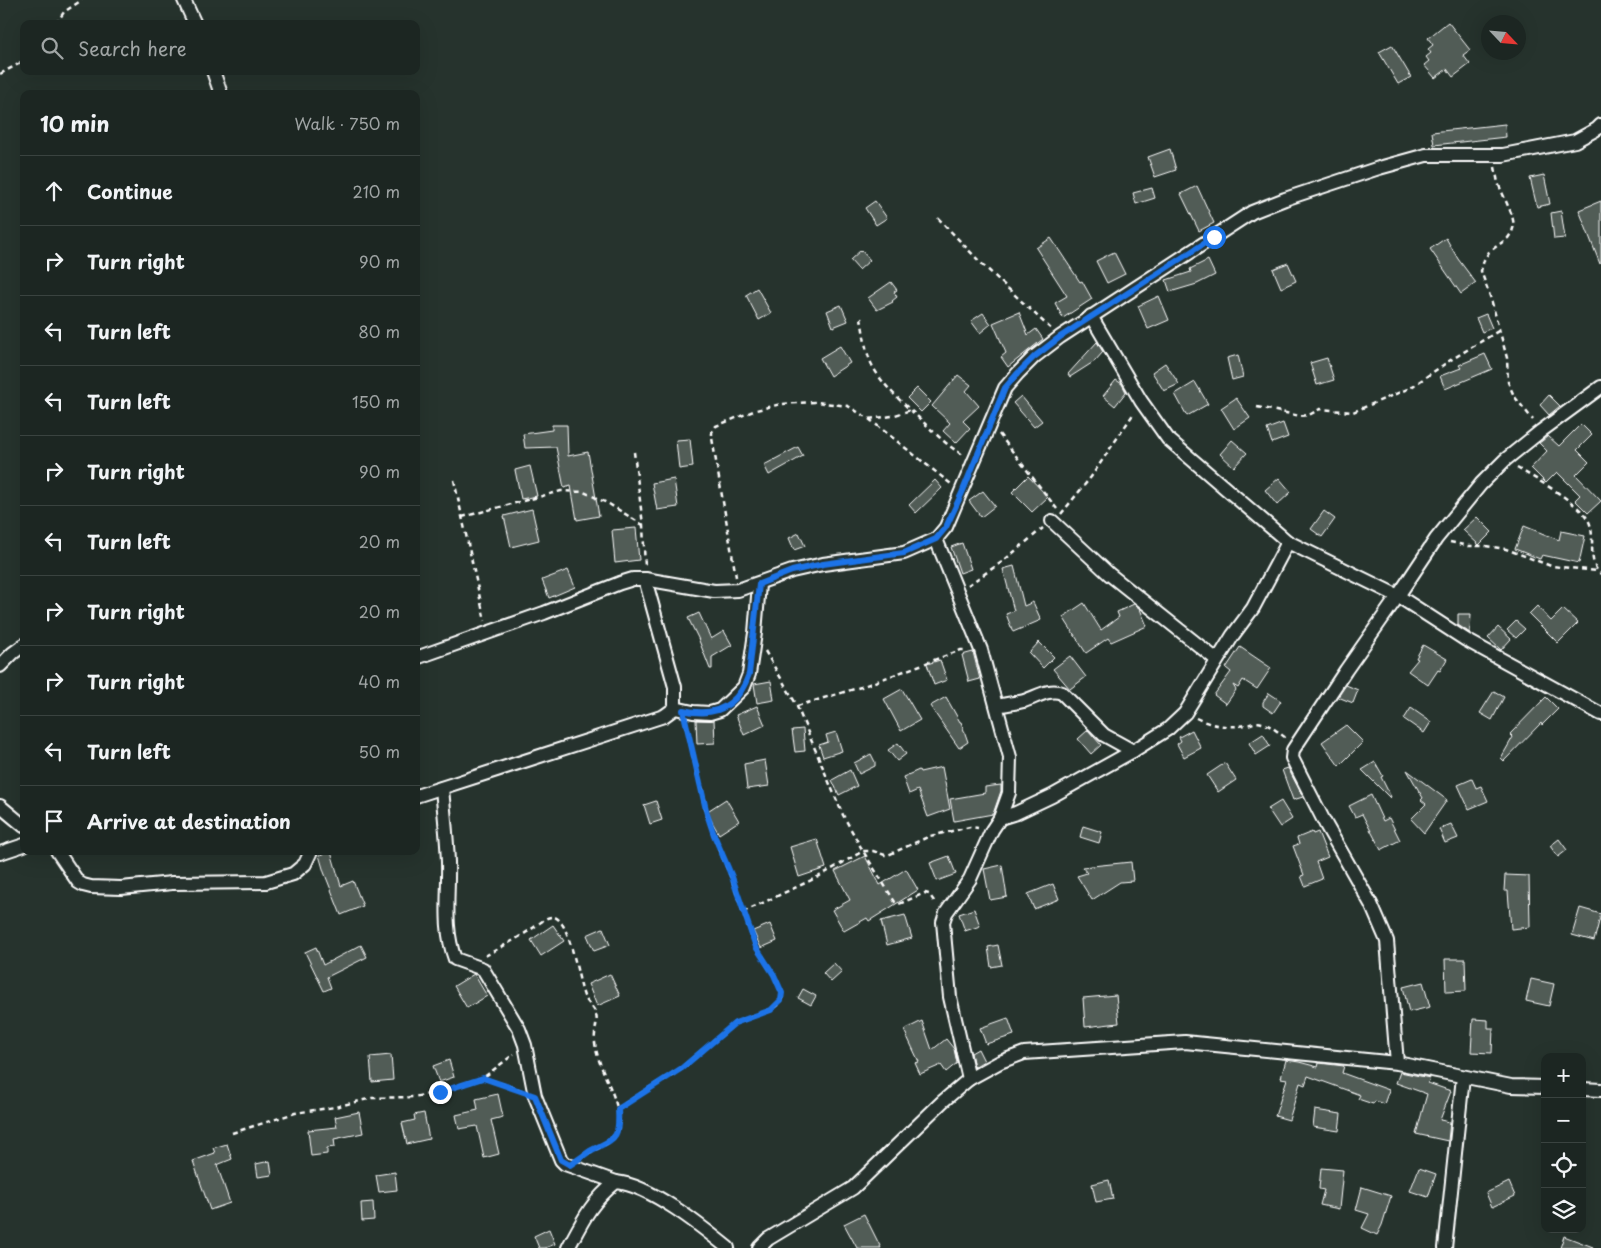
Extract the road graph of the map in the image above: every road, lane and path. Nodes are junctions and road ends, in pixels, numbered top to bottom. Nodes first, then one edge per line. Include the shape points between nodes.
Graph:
1 (82, 0) edge
2 (184, 0) edge
3 (59, 20) edge
4 (193, 20) edge
5 (20, 63) edge
6 (0, 74) edge
7 (215, 75) edge
8 (220, 90) edge
9 (1601, 125) edge
10 (1493, 156) junction
11 (938, 218) dead end
12 (1091, 316) junction
13 (861, 318) dead end
14 (1500, 330) junction
15 (1060, 337) junction
16 (1601, 387) edge
17 (1141, 401) junction
18 (1257, 407) dead end
19 (911, 410) junction
20 (869, 419) junction
21 (990, 422) junction
22 (1541, 431) junction
23 (634, 452) dead end
24 (1505, 460) junction
25 (975, 461) junction
26 (454, 480) dead end
27 (962, 493) junction
28 (462, 517) junction
29 (1056, 518) junction
30 (644, 525) junction
31 (936, 539) junction
32 (1436, 539) junction
33 (1288, 542) junction
34 (1598, 571) junction
35 (1601, 574) edge
36 (645, 579) junction
37 (759, 584) junction
38 (738, 590) junction
39 (958, 591) junction
40 (1398, 596) junction
41 (755, 632) junction
42 (488, 633) junction
43 (20, 648) edge
44 (981, 650) junction
45 (420, 657) edge
46 (1217, 660) junction
47 (0, 666) edge
48 (796, 706) junction
49 (996, 706) junction
50 (679, 709) junction
51 (1186, 713) junction
52 (1601, 714) edge
53 (1296, 744) junction
54 (1133, 751) junction
55 (442, 788) junction
56 (420, 795) edge
57 (0, 806) edge
58 (1000, 818) junction
59 (20, 823) edge
60 (992, 830) junction
61 (20, 846) edge
62 (862, 851) junction
63 (0, 853) edge
64 (60, 855) edge
65 (309, 855) edge
66 (743, 912) junction
67 (944, 917) junction
68 (470, 964) junction
69 (525, 1045) junction
70 (1397, 1063) junction
71 (1463, 1077) junction
72 (483, 1078) junction
73 (969, 1079) junction
74 (1541, 1087) edge
75 (1586, 1089) edge
76 (1601, 1090) edge
77 (535, 1096) junction
78 (618, 1109) junction
79 (232, 1134) dead end
80 (570, 1165) junction
81 (616, 1182) junction
82 (568, 1248) edge
83 (728, 1248) edge
84 (759, 1248) edge
85 (1445, 1248) edge

1 - 3 path via 64,12
2 - 4 street
5 - 6 path
7 - 8 street
9 - 10 street via 1575,141
10 - 12 street via 1426,155 1260,209
10 - 14 path via 1498,183 1514,225 1512,232 1489,252 1481,271
11 - 15 path
12 - 15 street
12 - 17 street
13 - 19 path via 872,365 887,388
14 - 18 path via 1410,388 1353,412 1320,409 1300,416
14 - 22 path via 1507,358 1508,382 1514,396
15 - 21 street via 1034,357 1005,388
16 - 22 street
17 - 29 path via 1091,477
17 - 33 street via 1168,439
19 - 20 path
19 - 25 path via 944,441
20 - 27 path
20 - 38 path via 848,406 816,402 781,404 716,426 712,438
21 - 25 street
21 - 29 path
22 - 24 street
23 - 30 path
24 - 32 street
24 - 34 path via 1551,488 1587,518 1593,530 1593,553
25 - 27 street
26 - 28 path
27 - 31 street via 946,527
28 - 30 path via 561,491 584,492
28 - 42 path
29 - 39 path via 1002,562
29 - 46 street via 1109,574
30 - 36 path
31 - 37 street via 904,553 823,564 792,571
31 - 39 street
32 - 34 path via 1506,549 1551,566
32 - 40 street
33 - 40 street
33 - 46 street via 1253,608
34 - 35 path
36 - 38 street via 714,592
36 - 42 street via 620,582
36 - 50 street
37 - 38 street
37 - 41 street
39 - 44 street
40 - 52 street via 1466,640
40 - 53 street
41 - 48 path
41 - 50 street via 749,674 738,695 720,710 710,713
42 - 45 street
43 - 47 street
44 - 48 path via 961,650 861,687
44 - 49 street
46 - 51 street
48 - 62 path
49 - 54 street via 1024,701 1051,691 1062,693 1104,735
49 - 58 street via 1010,757 1009,793
50 - 55 street
50 - 66 path via 707,814
51 - 53 path via 1219,726 1264,723
51 - 54 street via 1168,729
53 - 70 street via 1292,758 1371,904 1387,941
54 - 58 street via 1052,796
55 - 56 street
55 - 68 street via 450,938 455,959
57 - 59 street
58 - 60 street
60 - 62 path via 970,827 946,832 888,855
60 - 67 street via 970,878
61 - 63 street
62 - 66 path via 818,877
62 - 67 path via 895,902 899,904 929,894
64 - 65 street via 83,885 121,888 172,883 266,882 293,874 305,864
66 - 78 path via 756,947 782,993 781,1000 771,1010 735,1023 682,1068
67 - 73 street via 950,997
68 - 69 street via 483,969
68 - 78 path via 525,934 548,917 562,921 585,998 597,1017 595,1036 598,1054
69 - 72 path
69 - 77 street
70 - 71 street
70 - 73 street via 1185,1042 1024,1053
71 - 74 street via 1512,1086
71 - 85 street
72 - 77 path
72 - 79 path via 440,1092 413,1097 372,1098 295,1113
73 - 84 street via 853,1188 768,1239
75 - 76 street
77 - 80 street via 561,1160
78 - 80 path via 618,1131 611,1141
80 - 81 street
81 - 82 street via 587,1212
81 - 83 street via 642,1188 701,1226

